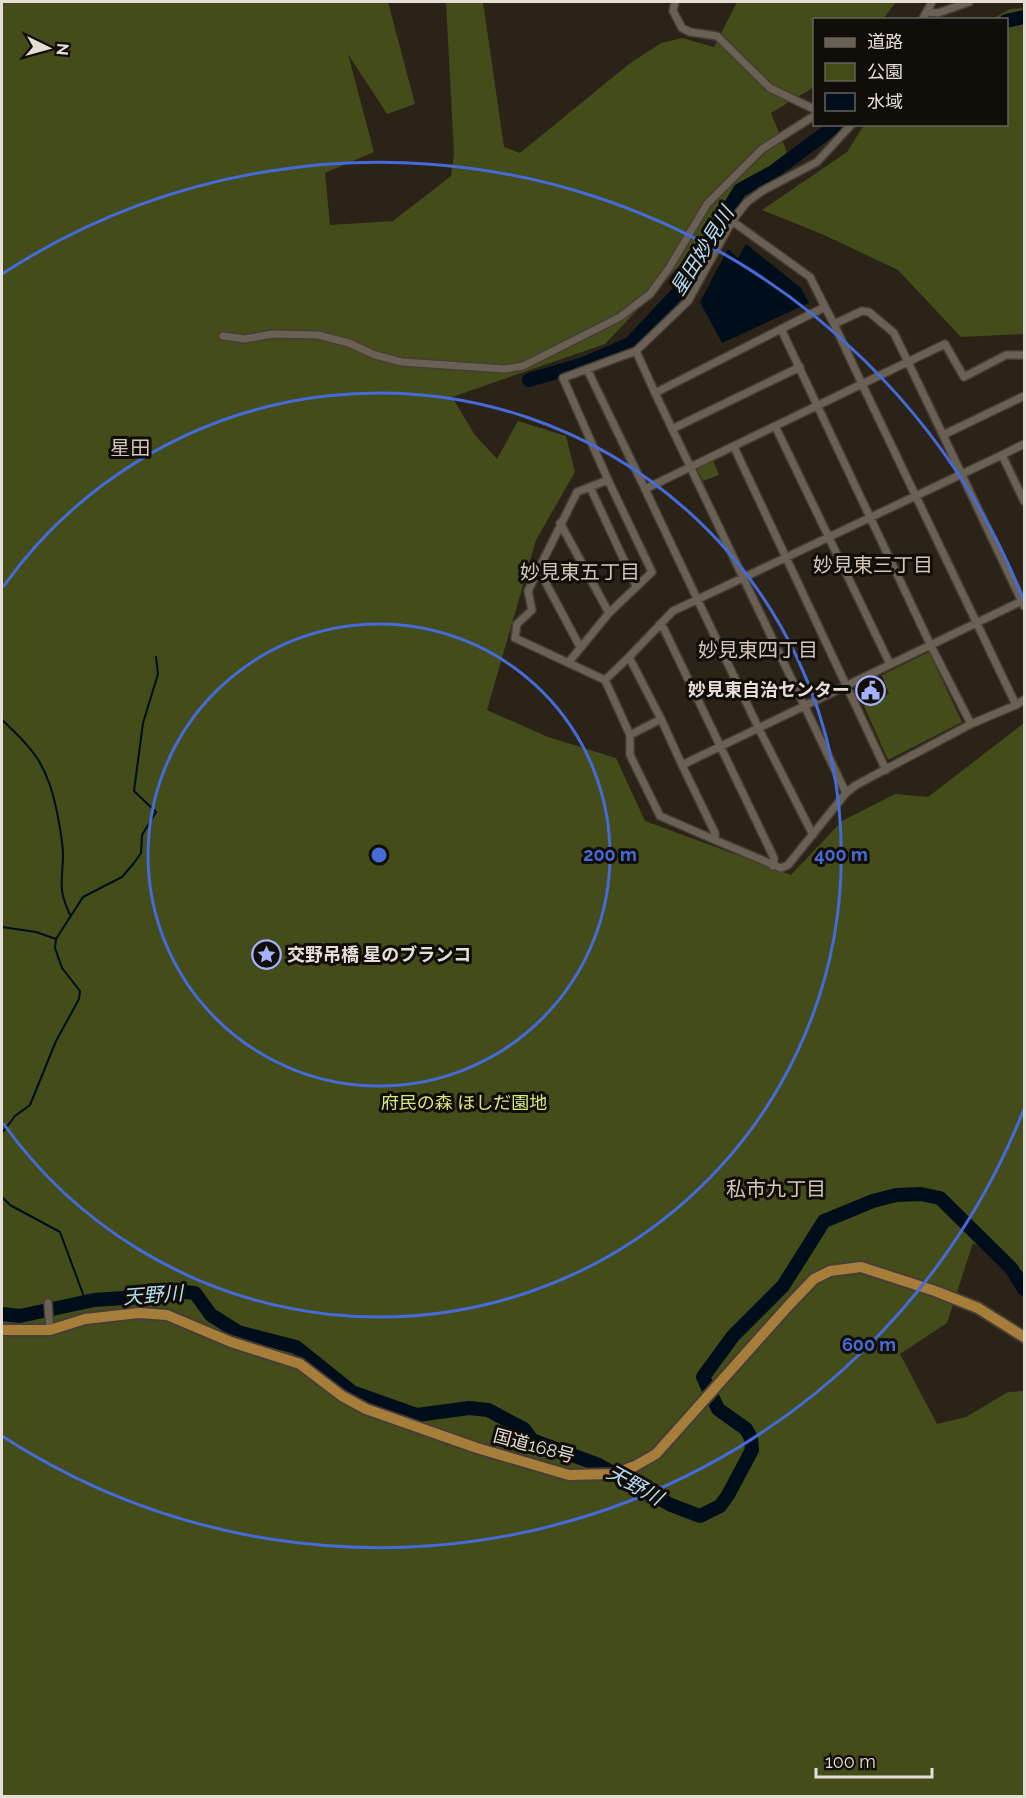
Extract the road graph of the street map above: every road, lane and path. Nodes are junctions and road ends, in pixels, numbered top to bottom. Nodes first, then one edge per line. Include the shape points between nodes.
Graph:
1 (675, 2) edge
2 (932, 2) edge
3 (969, 2) edge
4 (928, 12) junction
5 (924, 18) edge
6 (813, 109) edge
7 (813, 117) edge
8 (850, 126) edge
9 (732, 221) junction
10 (825, 307) junction
11 (834, 324) junction
12 (781, 329) junction
13 (224, 336) dead end
14 (636, 351) junction
15 (1024, 355) edge
16 (909, 364) junction
17 (800, 368) junction
18 (587, 369) junction
19 (862, 384) junction
20 (655, 393) junction
21 (1024, 396) edge
22 (818, 405) junction
23 (776, 428) junction
24 (672, 429) junction
25 (943, 435) junction
26 (1024, 444) edge
27 (734, 447) junction
28 (1002, 455) junction
29 (689, 467) junction
30 (960, 474) junction
31 (608, 480) junction
32 (590, 487) junction
33 (645, 489) junction
34 (914, 496) junction
35 (1024, 501) edge
36 (871, 516) junction
37 (560, 523) junction
38 (829, 536) junction
39 (785, 558) junction
40 (539, 570) junction
41 (743, 576) junction
42 (636, 586) junction
43 (697, 598) junction
44 (1024, 602) edge
45 (609, 613) junction
46 (977, 623) junction
47 (659, 625) junction
48 (931, 646) junction
49 (580, 647) junction
50 (629, 657) junction
51 (568, 663) junction
52 (890, 664) junction
53 (605, 680) junction
54 (847, 685) junction
55 (1024, 700) edge
56 (1016, 705) junction
57 (803, 706) junction
58 (662, 719) junction
59 (971, 724) junction
60 (758, 727) junction
61 (630, 735) junction
62 (720, 746) junction
63 (682, 765) junction
64 (886, 770) junction
65 (846, 793) junction
66 (813, 835) junction
67 (715, 840) junction
68 (773, 866) junction
69 (48, 1303) dead end
70 (49, 1326) junction
71 (2, 1330) edge
72 (1024, 1337) edge

1 - 6 street via 673,11 682,28 717,36 770,88
2 - 4 street
3 - 4 street via 938,13
4 - 5 street
7 - 13 street via 762,149 707,204 650,294 620,317 523,366 505,369 402,362 318,335 272,334 245,339
8 - 9 street via 816,162 762,191
9 - 10 street via 810,277
9 - 14 street via 688,301
10 - 11 street
10 - 12 street
11 - 16 street via 862,311 869,312 894,333
11 - 19 street
12 - 17 street
12 - 20 street
14 - 18 street
14 - 20 street
15 - 16 street via 1006,355 964,377 945,344
16 - 19 street
16 - 25 street
17 - 22 street
17 - 24 street
18 - 31 street via 563,378
18 - 33 street
19 - 22 street
19 - 34 street
20 - 24 street
21 - 25 street
22 - 23 street
22 - 36 street
23 - 27 street
23 - 38 street
24 - 29 street
25 - 30 street
26 - 28 street
27 - 29 street
27 - 39 street
28 - 30 street
28 - 35 street
29 - 33 street
29 - 41 street
30 - 34 street
30 - 44 street
31 - 32 street
31 - 42 street via 652,572
32 - 37 street via 577,492
32 - 42 street
33 - 43 street
34 - 36 street
34 - 46 street
36 - 38 street
36 - 48 street
37 - 40 street
37 - 45 street
38 - 39 street
38 - 52 street
39 - 41 street
39 - 54 street
40 - 49 street
40 - 51 street via 528,591 532,610 517,624 515,638
41 - 43 street
41 - 57 street
42 - 45 street
43 - 47 street via 673,611
43 - 60 street
44 - 46 street
45 - 49 street
46 - 48 street
46 - 56 street
47 - 50 street
47 - 62 street
48 - 52 street
48 - 59 street
49 - 51 street
50 - 53 street
50 - 58 street
51 - 53 street
52 - 54 street
53 - 61 street
54 - 57 street
54 - 64 street
55 - 56 street
56 - 59 street
57 - 60 street
57 - 65 street
58 - 61 street
58 - 63 street
59 - 64 street
60 - 62 street
60 - 66 street
61 - 67 street via 630,755 660,816
62 - 63 street
62 - 68 street via 774,858
63 - 67 street
64 - 65 street
65 - 66 street
66 - 68 street via 788,865
67 - 68 street
69 - 70 street
70 - 71 highway, 国道168号
70 - 72 highway, 国道168号 via 139,1313 167,1315 231,1342 300,1364 366,1409 547,1470 587,1477 635,1466 656,1454 814,1279 841,1268 861,1267 961,1300

